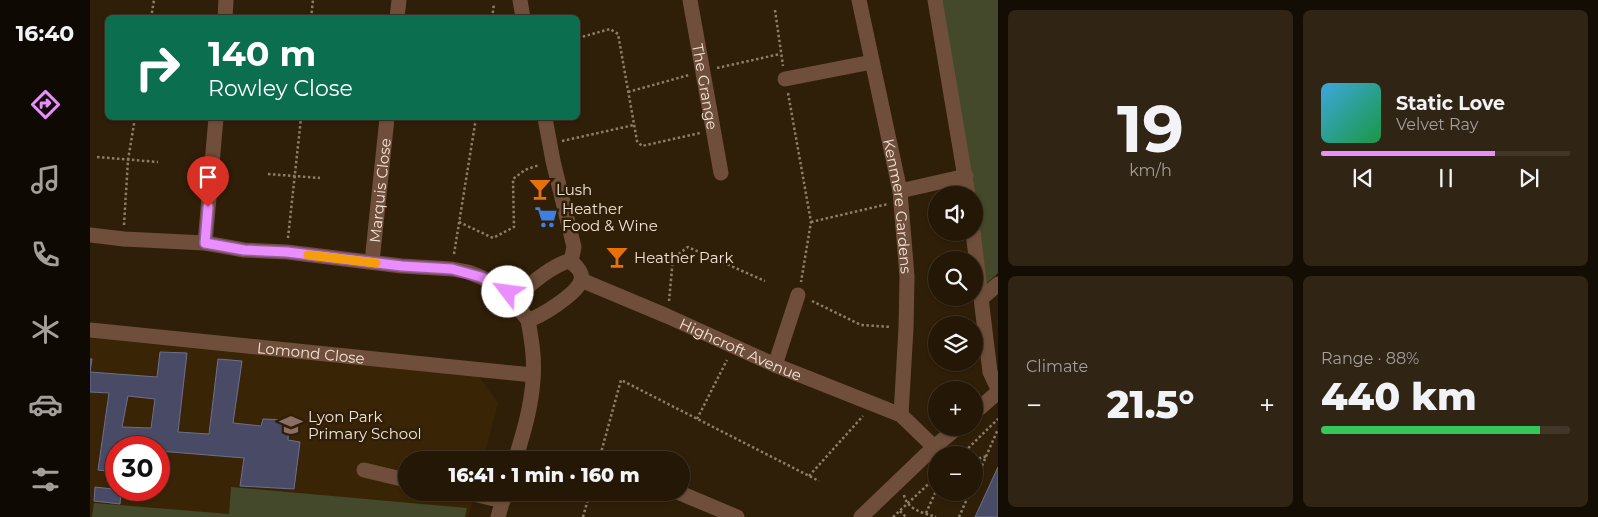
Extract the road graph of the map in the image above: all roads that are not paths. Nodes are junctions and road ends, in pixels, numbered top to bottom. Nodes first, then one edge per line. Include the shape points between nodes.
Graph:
1 (226, 0) edge
2 (399, 0) edge
3 (520, 0) edge
4 (690, 0) edge
5 (859, 0) edge
6 (935, 0) edge
7 (225, 15) edge
8 (397, 15) edge
9 (522, 15) edge
10 (872, 62) junction
11 (785, 79) road end
12 (216, 120) edge
13 (387, 120) edge
14 (545, 120) edge
15 (721, 173) dead end
16 (966, 176) junction
17 (967, 186) edge
18 (900, 196) junction
19 (90, 235) edge
20 (205, 243) junction
21 (372, 262) junction
22 (571, 262) junction
23 (581, 280) junction
24 (998, 284) edge
25 (798, 295) road end
26 (983, 297) edge
27 (516, 298) junction
28 (982, 306) edge
29 (528, 320) junction
30 (90, 330) edge
31 (775, 365) junction
32 (533, 375) junction
33 (998, 390) edge
34 (983, 404) edge
35 (901, 416) junction
36 (947, 436) edge
37 (933, 446) edge
38 (935, 446) edge
39 (518, 451) edge
40 (928, 453) edge
41 (364, 470) dead end
42 (398, 478) edge
43 (690, 497) edge
44 (503, 501) edge
45 (498, 517) edge
46 (737, 517) edge
47 (861, 517) edge

1 - 7 street
2 - 8 street
3 - 9 street
4 - 15 street, The Grange
5 - 10 street, Kenmere Gardens
6 - 16 street
10 - 11 street
10 - 18 street, Kenmere Gardens
12 - 20 street
13 - 21 street, Marquis Close
14 - 22 street via 574,247
16 - 17 street
16 - 18 street
18 - 35 street, Kenmere Gardens via 907,276
19 - 20 street
20 - 21 street via 244,250
21 - 27 street via 452,269 481,277
22 - 23 street via 579,270
22 - 27 street via 561,263
23 - 29 street via 575,290 562,300
23 - 31 street, Highcroft Avenue
24 - 26 street
25 - 31 street
27 - 29 street via 516,305
28 - 33 street via 990,372
29 - 32 street
30 - 32 street, Lomond Close
31 - 35 street, Highcroft Avenue
32 - 39 street via 528,417
33 - 34 street
35 - 37 street, Highcroft Avenue
36 - 38 street
40 - 47 street
41 - 42 street
43 - 46 street
44 - 45 street

